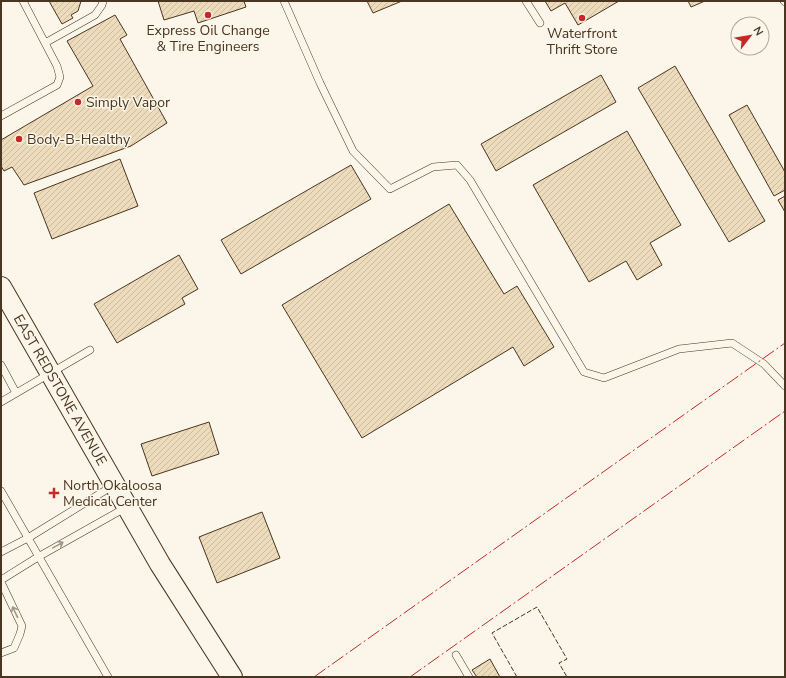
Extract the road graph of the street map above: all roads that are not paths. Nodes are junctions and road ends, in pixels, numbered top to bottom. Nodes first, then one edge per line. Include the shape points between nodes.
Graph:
1 (22, 1) edge
2 (103, 1) edge
3 (284, 1) edge
4 (526, 1) edge
5 (540, 23) dead end
6 (45, 43) junction
7 (1, 116) edge
8 (1, 287) edge
9 (90, 350) dead end
10 (1, 365) edge
11 (51, 374) junction
12 (785, 386) edge
13 (16, 393) junction
14 (1, 402) edge
15 (114, 484) junction
16 (1, 491) edge
17 (127, 507) junction
18 (28, 538) junction
19 (1, 552) edge
20 (38, 557) junction
21 (1, 581) edge
22 (1, 653) edge
23 (456, 655) dead end
24 (108, 677) edge
25 (232, 677) edge
26 (469, 677) edge

1 - 6 lane
2 - 6 lane via 95,15
3 - 12 lane via 353,151 390,189 433,167 457,165 470,180 584,372 604,378 679,349 732,343 764,364
4 - 5 lane
6 - 7 lane via 57,66 60,77 57,85
8 - 11 street, EAST REDSTONE AVENUE
9 - 11 lane
10 - 13 lane
11 - 13 lane
11 - 15 street, EAST REDSTONE AVENUE
13 - 14 lane
15 - 17 street, EAST REDSTONE AVENUE
15 - 18 lane
16 - 18 lane
20 -> 17 lane
17 - 25 street, EAST REDSTONE AVENUE
18 - 19 lane
18 - 20 lane
20 - 21 lane
20 - 24 lane
22 -> 21 lane via 14,648 22,626
23 - 26 lane

